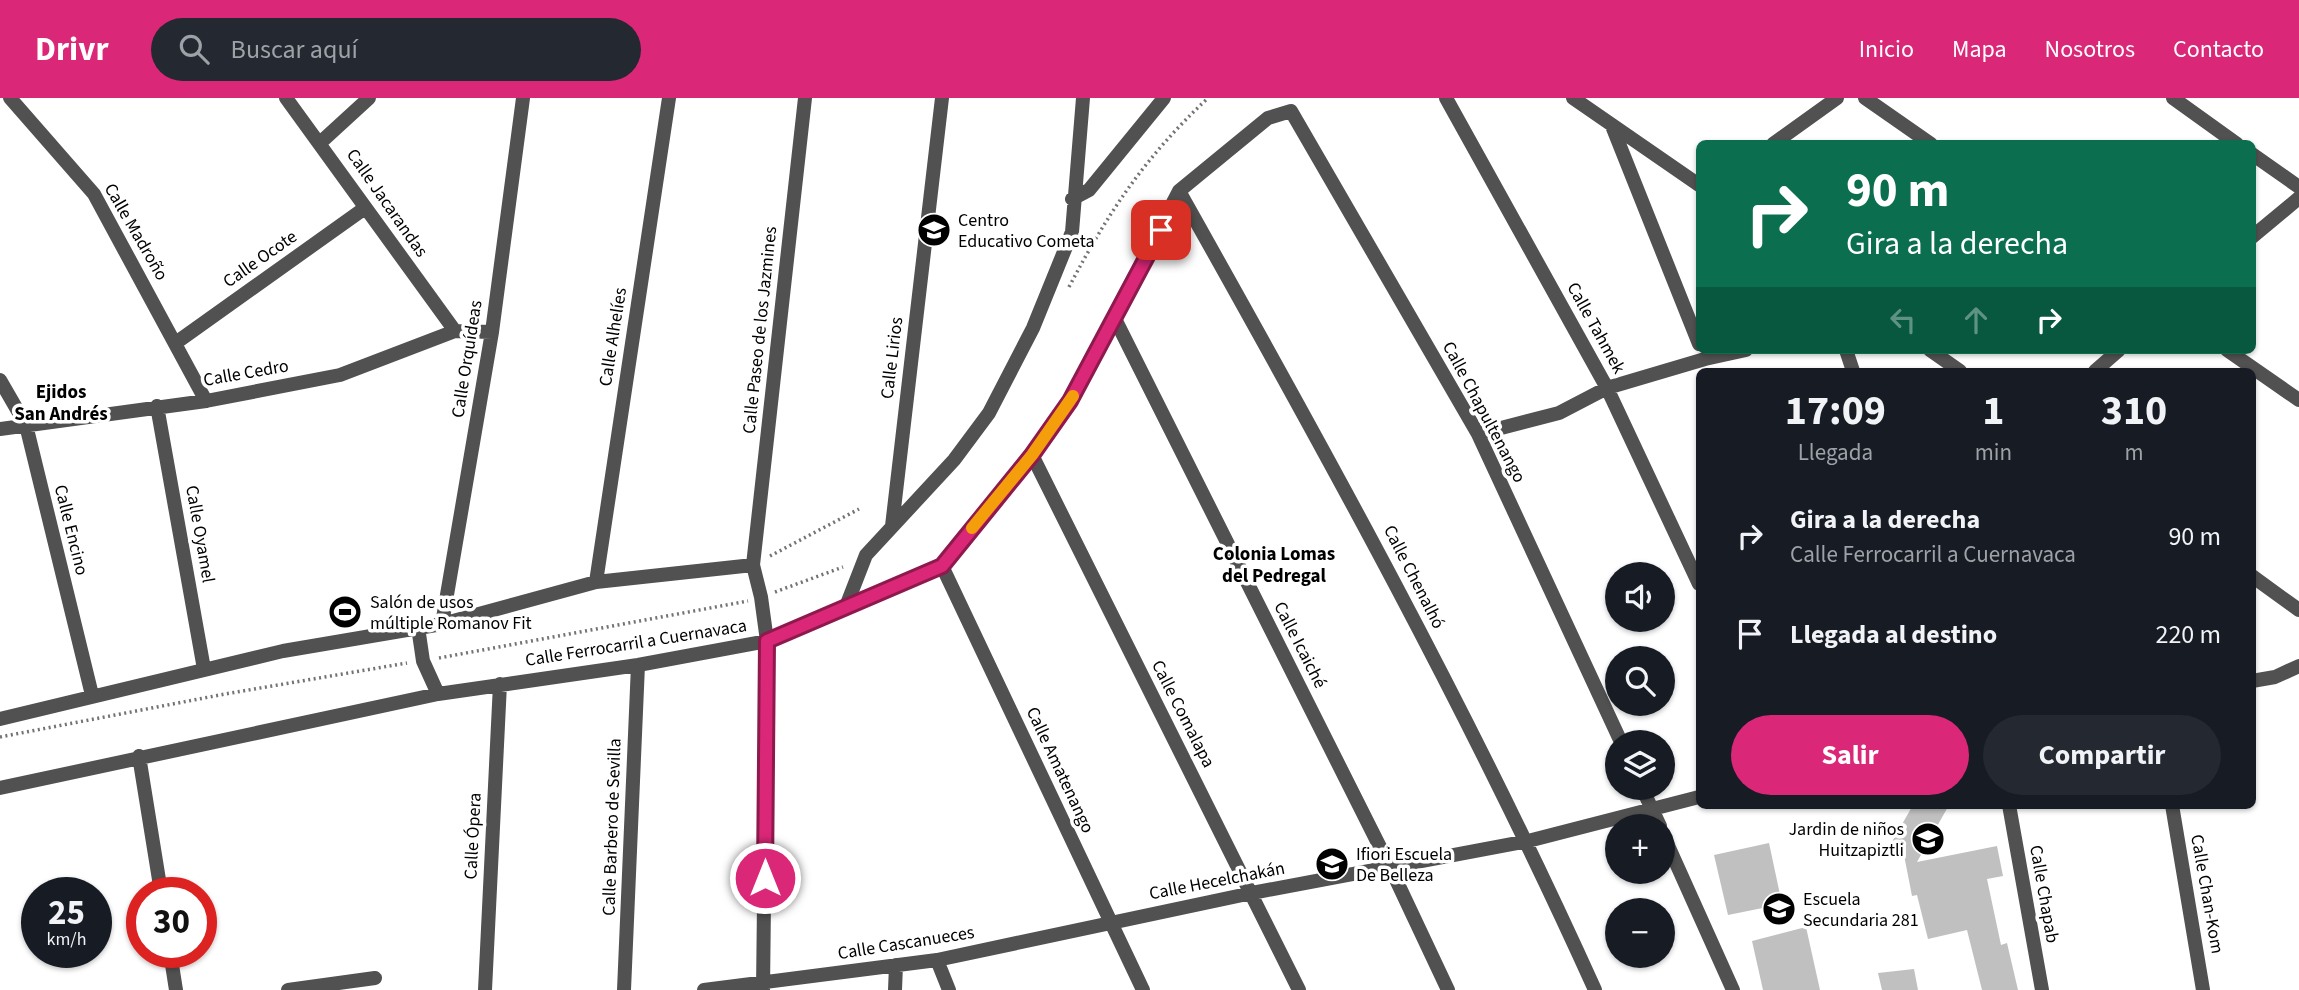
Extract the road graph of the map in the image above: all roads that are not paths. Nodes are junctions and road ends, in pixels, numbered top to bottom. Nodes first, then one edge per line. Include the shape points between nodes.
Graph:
1 (10, 98) edge
2 (286, 98) edge
3 (369, 98) edge
4 (523, 98) edge
5 (669, 98) edge
6 (805, 98) edge
7 (942, 98) edge
8 (1083, 98) edge
9 (1164, 98) edge
10 (1446, 98) edge
11 (1573, 98) edge
12 (1837, 98) edge
13 (1865, 98) edge
14 (2173, 98) edge
15 (1291, 111) joint
16 (1612, 126) junction
17 (1779, 140) edge
18 (1925, 140) edge
19 (2231, 140) edge
20 (321, 142) junction
21 (2256, 157) edge
22 (1696, 183) edge
23 (2299, 187) edge
24 (1179, 191) junction
25 (2299, 198) edge
26 (1072, 199) junction
27 (365, 208) junction
28 (2256, 234) edge
29 (1115, 319) junction
30 (456, 331) junction
31 (492, 332) junction
32 (1696, 336) edge
33 (177, 342) junction
34 (1730, 354) edge
35 (1936, 354) edge
36 (2114, 354) edge
37 (2233, 354) edge
38 (1705, 360) edge
39 (1956, 368) edge
40 (2098, 368) edge
41 (2253, 368) edge
42 (2256, 370) edge
43 (0, 380) edge
44 (1607, 388) junction
45 (2299, 400) edge
46 (206, 401) junction
47 (158, 406) junction
48 (26, 425) junction
49 (0, 429) edge
50 (1478, 433) junction
51 (1032, 455) junction
52 (891, 526) junction
53 (753, 565) junction
54 (942, 566) junction
55 (1696, 578) edge
56 (2256, 579) edge
57 (596, 582) junction
58 (845, 609) junction
59 (2299, 610) edge
60 (442, 624) junction
61 (418, 627) junction
62 (767, 641) junction
63 (638, 666) junction
64 (2299, 666) edge
65 (204, 669) junction
66 (2256, 680) edge
67 (500, 684) junction
68 (438, 694) junction
69 (92, 695) junction
70 (0, 719) edge
71 (1615, 730) edge
72 (139, 756) junction
73 (0, 788) edge
74 (1696, 798) edge
75 (1648, 800) edge
76 (1652, 809) junction
77 (2010, 809) edge
78 (2173, 809) edge
79 (1654, 814) edge
80 (1528, 841) junction
81 (1675, 861) edge
82 (1391, 869) junction
83 (159, 877) edge
84 (1252, 893) junction
85 (1111, 922) junction
86 (937, 960) junction
87 (896, 965) junction
88 (173, 968) edge
89 (375, 978) dead end
90 (764, 987) edge
91 (176, 990) edge
92 (288, 990) edge
93 (485, 990) edge
94 (624, 990) edge
95 (704, 990) edge
96 (895, 990) edge
97 (949, 990) edge
98 (1143, 990) edge
99 (1299, 990) edge
100 (1448, 990) edge
101 (1595, 990) edge
102 (1734, 990) edge
103 (2042, 990) edge
104 (2203, 990) edge

1 - 33 street, Calle Madroño via 94,194
2 - 20 street, Calle Jacarandas
3 - 20 street
4 - 31 street, Calle Orquídeas
5 - 57 street, Calle Alhelíes
6 - 53 street, Calle Paseo de los Jazmines
7 - 52 street, Calle Lirios
8 - 26 street
9 - 26 street via 1089,190
10 - 44 street, Calle Tahmek
11 - 16 street
12 - 17 street
13 - 18 street
14 - 19 street
15 - 24 street, Calle Ferrocarril a Cuernavaca via 1268,118
15 - 50 street, Calle Chapultenango
16 - 22 street
16 - 32 street
20 - 27 street, Calle Jacarandas
21 - 23 street
24 - 29 street, Calle Ferrocarril a Cuernavaca
24 - 80 street, Calle Chenalhó via 1354,503
25 - 28 street
26 - 52 street via 1072,232 1032,328 989,413 954,460
27 - 30 street, Calle Jacarandas
27 - 33 street, Calle Ocote
29 - 51 street, Calle Ferrocarril a Cuernavaca via 1070,401
29 - 82 street, Calle Icaiché
30 - 31 street, Calle Cedro
30 - 46 street, Calle Cedro via 340,375
31 - 60 street, Calle Orquídeas
33 - 46 street, Calle Madroño
34 - 38 street
35 - 39 street
36 - 40 street
37 - 41 street
38 - 44 street
42 - 45 street
43 - 48 street, Calle Encino
44 - 50 street via 1559,413
44 - 55 street, Calle Tahmek
46 - 47 street, Calle Cedro
47 - 48 street, Calle Cedro
47 - 65 street, Calle Oyamel
48 - 49 street, Calle Cedro
48 - 69 street, Calle Encino
50 - 71 street, Calle Chapultenango
51 - 54 street, Calle Ferrocarril a Cuernavaca
51 - 84 street, Calle Comalapa
52 - 58 street via 866,555
53 - 57 street
53 - 62 street
54 - 58 street, Calle Ferrocarril a Cuernavaca
54 - 85 street, Calle Amatenango
56 - 59 street
57 - 60 street
58 - 62 street, Calle Ferrocarril a Cuernavaca
60 - 61 street
61 - 65 street
61 - 68 street via 423,661
62 - 63 street, Calle Ferrocarril a Cuernavaca
62 - 90 street
63 - 67 street, Calle Ferrocarril a Cuernavaca
63 - 94 street, Calle Barbero de Sevilla
64 - 66 street
65 - 69 street
67 - 68 street, Calle Ferrocarril a Cuernavaca
67 - 93 street, Calle Ópera
68 - 72 street, Calle Ferrocarril a Cuernavaca
69 - 70 street
72 - 73 street, Calle Ferrocarril a Cuernavaca
72 - 83 street
74 - 76 street, Calle Hecelchakán
75 - 76 street
76 - 79 street
76 - 80 street, Calle Hecelchakán
77 - 103 street, Calle Chapab
78 - 104 street, Calle Chan-Kom
80 - 82 street, Calle Hecelchakán
80 - 101 street, Calle Chenalhó
81 - 102 street
82 - 84 street, Calle Hecelchakán
82 - 100 street, Calle Icaiché
84 - 85 street, Calle Hecelchakán
84 - 99 street, Calle Comalapa
85 - 86 street, Calle Cascanueces
85 - 98 street, Calle Amatenango
86 - 87 street, Calle Cascanueces
86 - 97 street
87 - 90 street, Calle Cascanueces
87 - 96 street
88 - 91 street
89 - 92 street
90 - 95 street, Calle Cascanueces

